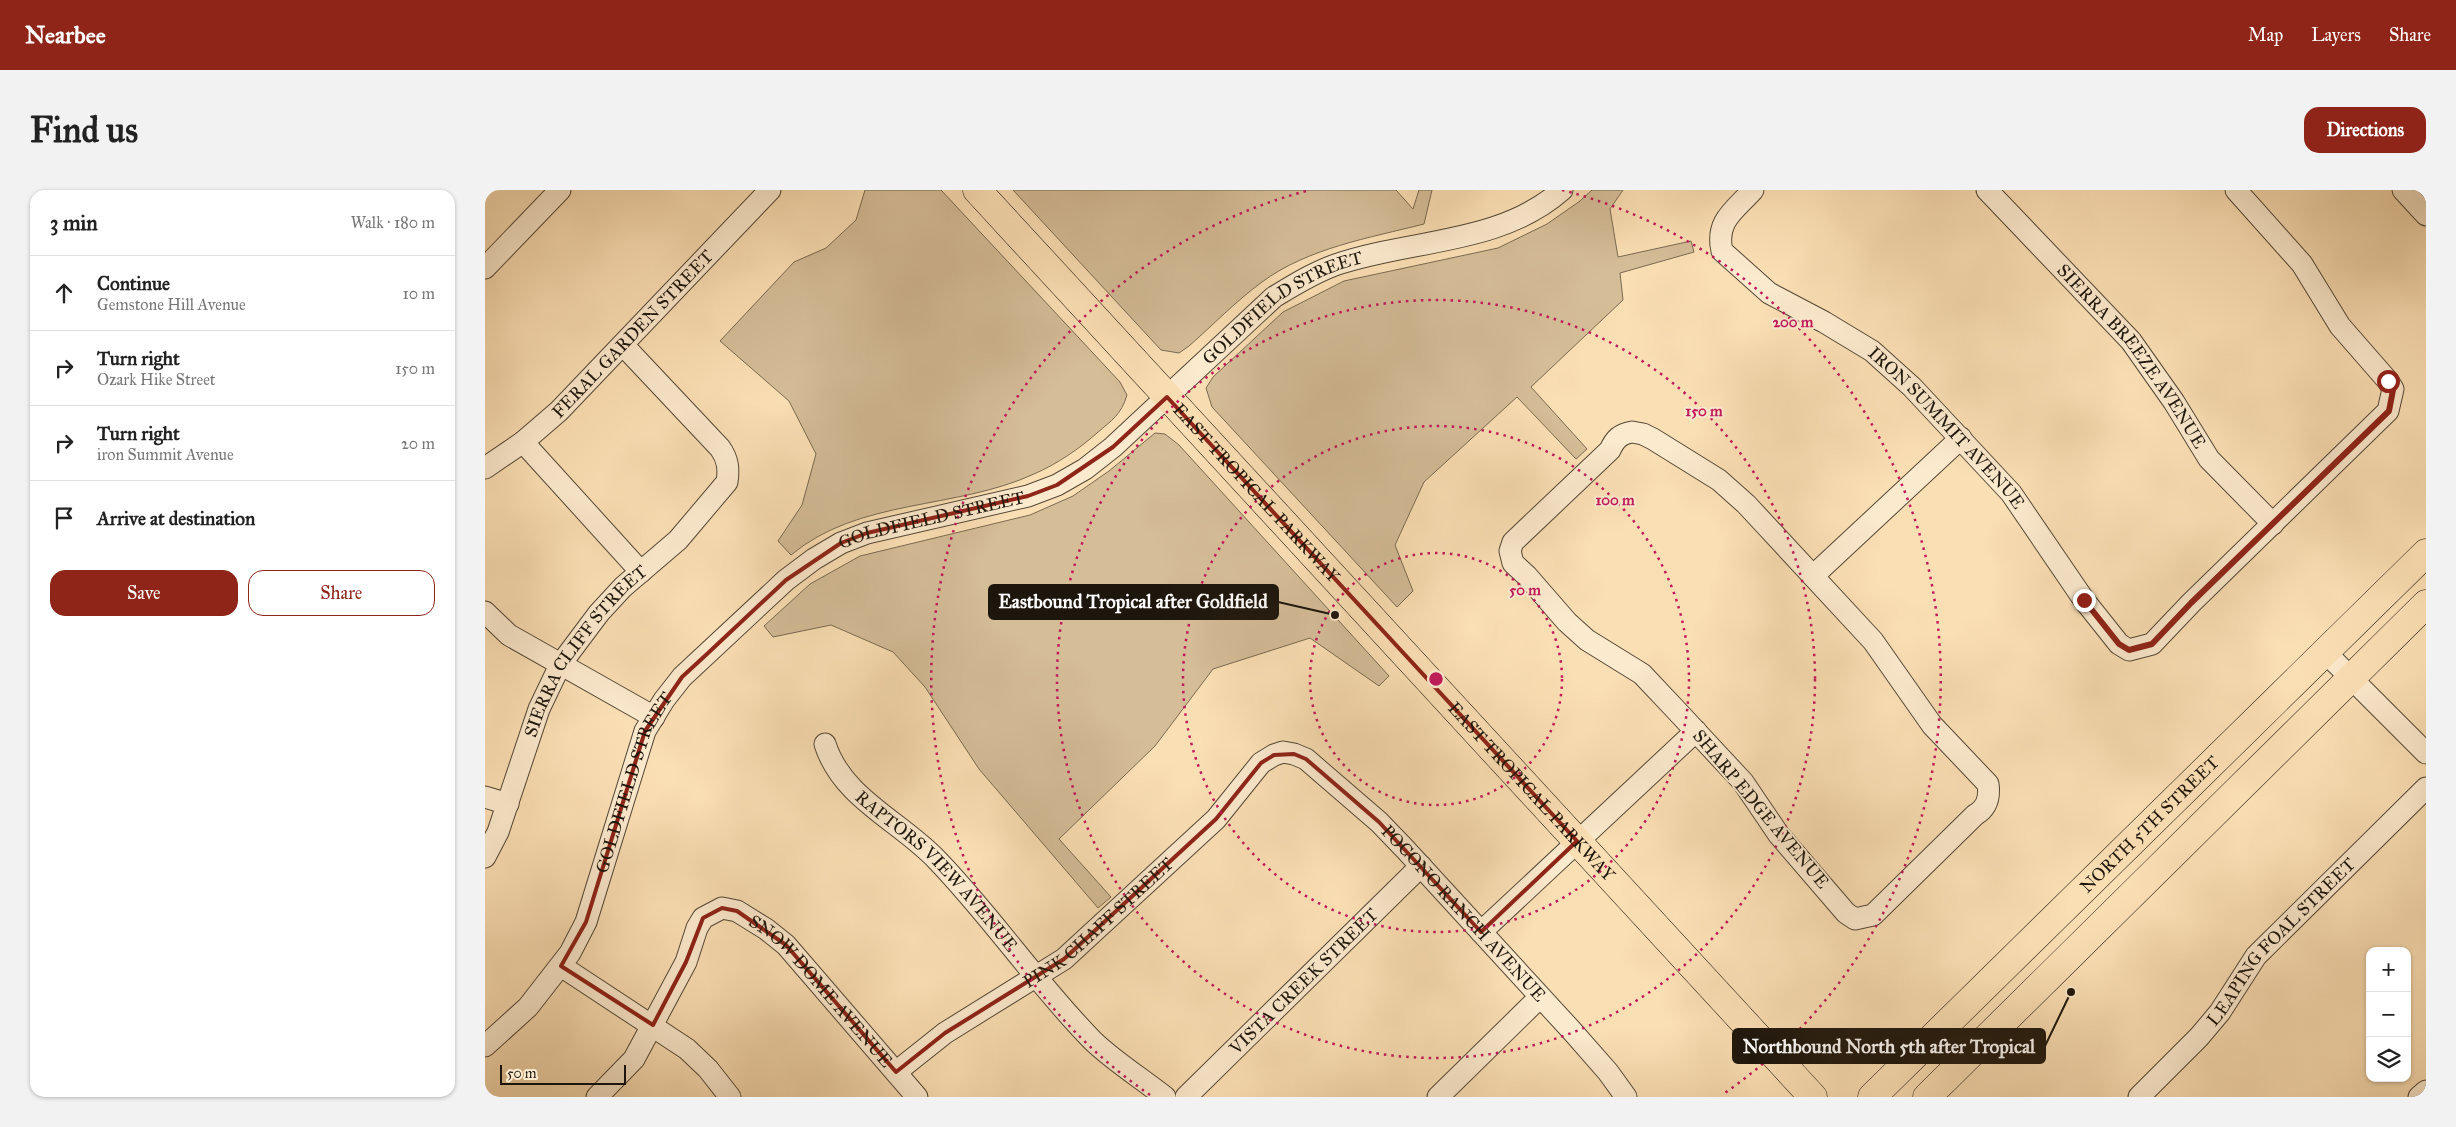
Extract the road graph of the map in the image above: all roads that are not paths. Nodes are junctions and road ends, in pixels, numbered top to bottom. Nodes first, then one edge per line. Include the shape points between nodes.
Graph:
1 (560, 190) edge
2 (770, 190) edge
3 (977, 190) edge
4 (1561, 190) edge
5 (1753, 190) edge
6 (1987, 190) edge
7 (2236, 190) edge
8 (2403, 190) edge
9 (2426, 215) edge
10 (485, 268) edge
11 (623, 345) junction
12 (1167, 397) junction
13 (1961, 438) junction
14 (523, 442) junction
15 (485, 468) edge
16 (2273, 524) junction
17 (2426, 552) edge
18 (641, 572) junction
19 (1813, 576) junction
20 (2426, 604) edge
21 (485, 612) edge
22 (2324, 651) junction
23 (560, 665) junction
24 (2350, 677) junction
25 (654, 717) junction
26 (1696, 731) junction
27 (825, 744) dead end
28 (1283, 752) joint
29 (2426, 752) edge
30 (2426, 788) edge
31 (485, 797) edge
32 (507, 804) junction
33 (1577, 841) junction
34 (485, 857) edge
35 (1421, 866) junction
36 (1481, 932) junction
37 (561, 966) junction
38 (1037, 977) junction
39 (1540, 997) junction
40 (653, 1025) junction
41 (485, 1046) edge
42 (896, 1072) junction
43 (2426, 1091) edge
44 (597, 1097) edge
45 (730, 1097) edge
46 (917, 1097) edge
47 (1165, 1097) edge
48 (1186, 1097) edge
49 (1438, 1097) edge
50 (1626, 1097) edge
51 (1813, 1097) edge
52 (1873, 1097) edge
53 (1927, 1097) edge
54 (2139, 1097) edge
55 (2419, 1097) edge

1 - 10 street
2 - 11 street, FERAL GARDEN STREET
3 - 12 main road, EAST TROPICAL PARKWAY
4 - 12 street, GOLDFIELD STREET via 1533,211 1508,223 1336,265 1305,278 1274,297
5 - 13 street, IRON SUMMIT AVENUE via 1721,226 1719,241 1722,251 1769,293 1872,351
6 - 16 street, SIERRA BREEZE AVENUE via 2131,341 2209,459
7 - 16 street via 2302,264 2340,326 2393,390 2389,411
8 - 9 street
11 - 14 street, FERAL GARDEN STREET via 559,411
11 - 18 street, SIERRA CLIFF STREET via 721,448 727,457 729,472 727,482 678,540
12 - 25 street, GOLDFIELD STREET via 1113,447 1057,485 1029,496 867,533 814,559 786,580 682,677
12 - 33 main road, EAST TROPICAL PARKWAY
13 - 16 street, IRON SUMMIT AVENUE via 2011,493 2113,638 2129,650 2152,644
13 - 19 street
14 - 15 street, FERAL GARDEN STREET
14 - 18 street
17 - 22 main road, NORTH 5TH STREET
18 - 23 street, SIERRA CLIFF STREET via 599,613
19 - 26 street, SHARP EDGE AVENUE via 1719,480 1653,439 1632,432 1622,434 1614,441 1610,450 1513,542 1510,552 1513,563 1567,622 1587,640 1641,674
19 - 26 street, SHARP EDGE AVENUE via 1873,641 1932,725 1988,784 1989,795 1984,810 1975,815 1873,915 1855,919 1846,913 1779,835 1743,782
20 - 24 main road
21 - 23 street via 509,635
22 - 24 street
22 - 52 main road, NORTH 5TH STREET
23 - 25 street
23 - 32 street, SIERRA CLIFF STREET via 539,709
24 - 29 street
24 - 53 main road
25 - 37 street, GOLDFIELD STREET via 645,731 626,787 586,922
26 - 33 street
27 - 38 street, RAPTORS VIEW AVENUE via 830,760 855,793 931,854
28 - 35 street, POCONO RANCH AVENUE via 1306,759 1379,822
28 - 38 street, PINK CHAFF STREET via 1261,763 1216,819 1100,928
30 - 54 street, LEAPING FOAL STREET via 2257,956 2199,1037
31 - 32 street
32 - 34 street, SIERRA CLIFF STREET
33 - 36 street
33 - 51 main road, EAST TROPICAL PARKWAY
35 - 36 street, POCONO RANCH AVENUE
35 - 48 street, VISTA CREEK STREET
36 - 39 street, POCONO RANCH AVENUE
37 - 40 street
37 - 41 street, GOLDFIELD STREET via 528,1008
38 - 42 street, PINK CHAFF STREET via 945,1033
38 - 47 street, RAPTORS VIEW AVENUE via 1094,1042
39 - 49 street
39 - 50 street, POCONO RANCH AVENUE via 1608,1072
40 - 42 street, SNOW DOME AVENUE via 686,962 697,928 703,918 722,908 737,911 786,945
40 - 44 street via 634,1059
40 - 45 street via 687,1049
42 - 46 street, SNOW DOME AVENUE
43 - 55 street

